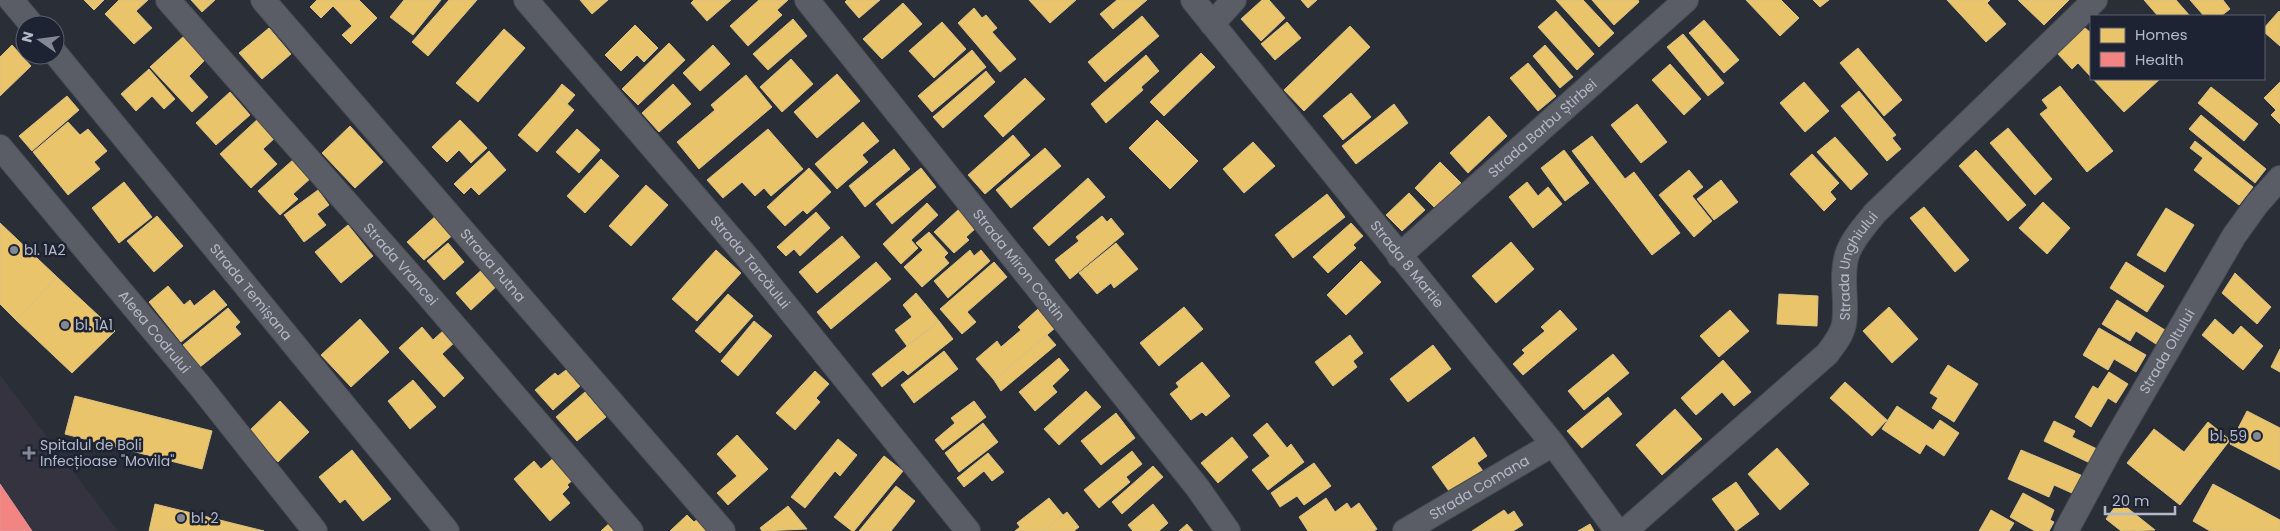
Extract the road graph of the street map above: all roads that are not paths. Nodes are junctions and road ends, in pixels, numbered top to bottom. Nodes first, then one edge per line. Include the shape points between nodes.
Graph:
1 (11, 0) edge
2 (168, 0) edge
3 (263, 0) edge
4 (526, 0) edge
5 (807, 0) edge
6 (1193, 0) edge
7 (1234, 0) edge
8 (1686, 0) edge
9 (2095, 0) edge
10 (24, 15) edge
11 (1212, 24) junction
12 (65, 65) edge
13 (0, 147) edge
14 (2280, 178) edge
15 (1400, 256) junction
16 (1553, 444) junction
17 (311, 526) edge
18 (447, 531) edge
19 (631, 531) edge
20 (724, 531) edge
21 (968, 531) edge
22 (1228, 531) edge
23 (1405, 531) edge
24 (1617, 531) edge
25 (1626, 531) edge
26 (2066, 531) edge

1 - 10 street
2 - 19 street, Strada Vrancei
3 - 20 street, Strada Putna
4 - 21 street, Strada Tarcăului via 746,257
5 - 22 street, Strada Miron Costin
6 - 11 street, Strada 8 Martie
7 - 11 street
8 - 15 street, Strada Barbu Știrbei
9 - 25 street, Strada Unghiului via 1875,213 1858,234 1847,254 1844,325 1827,354
11 - 15 street, Strada 8 Martie
12 - 18 street, Strada Temișana
13 - 17 street, Aleea Codrului via 200,386
14 - 26 street, Strada Oltului via 2229,244
15 - 16 street, Strada 8 Martie
16 - 23 street, Strada Comana
16 - 24 street, Strada 8 Martie

